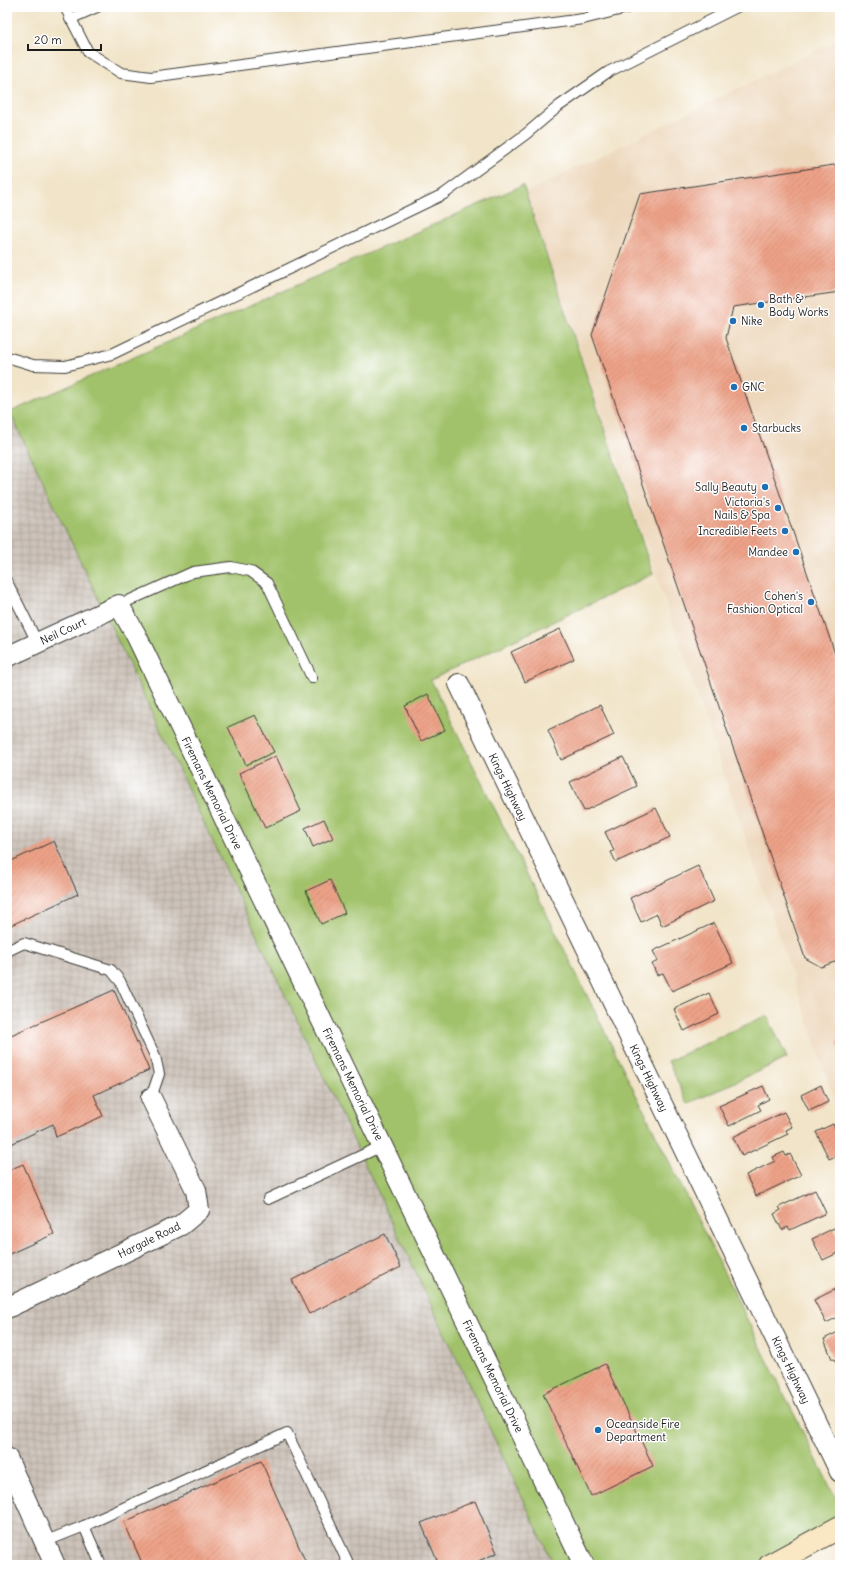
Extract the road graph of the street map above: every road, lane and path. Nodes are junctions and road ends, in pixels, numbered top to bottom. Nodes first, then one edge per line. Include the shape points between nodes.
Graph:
1 (65, 7) edge
2 (98, 7) edge
3 (631, 7) edge
4 (737, 7) edge
5 (70, 19) junction
6 (7, 358) edge
7 (7, 582) edge
8 (119, 605) junction
9 (37, 642) junction
10 (7, 657) edge
11 (312, 678) dead end
12 (459, 684) dead end
13 (7, 951) edge
14 (151, 1098) joint
15 (382, 1146) junction
16 (268, 1198) dead end
17 (7, 1308) edge
18 (7, 1458) edge
19 (840, 1472) edge
20 (84, 1526) junction
21 (840, 1527) edge
22 (44, 1542) junction
23 (55, 1565) edge
24 (101, 1565) edge
25 (349, 1565) edge
26 (584, 1565) edge
27 (770, 1565) edge

1 - 5 lane
2 - 5 lane
3 - 5 lane via 583,19 152,77 121,73 88,52
4 - 6 lane via 608,72 444,194 119,351 65,366 33,366
7 - 9 lane
8 - 9 street, Neil Court
8 - 11 lane via 193,572 231,567 250,571 267,583
8 - 15 street, Firemans Memorial Drive via 136,635
9 - 10 street, Neil Court
12 - 19 street, Kings Highway
13 - 14 lane via 24,943 111,970 120,982 155,1056 159,1074
14 - 17 street, Hargale Road via 196,1190 199,1210 181,1225
15 - 16 lane
15 - 26 street, Firemans Memorial Drive
18 - 22 street
20 - 22 lane
20 - 24 lane
20 - 25 lane via 287,1433
21 - 27 main road
22 - 23 street

